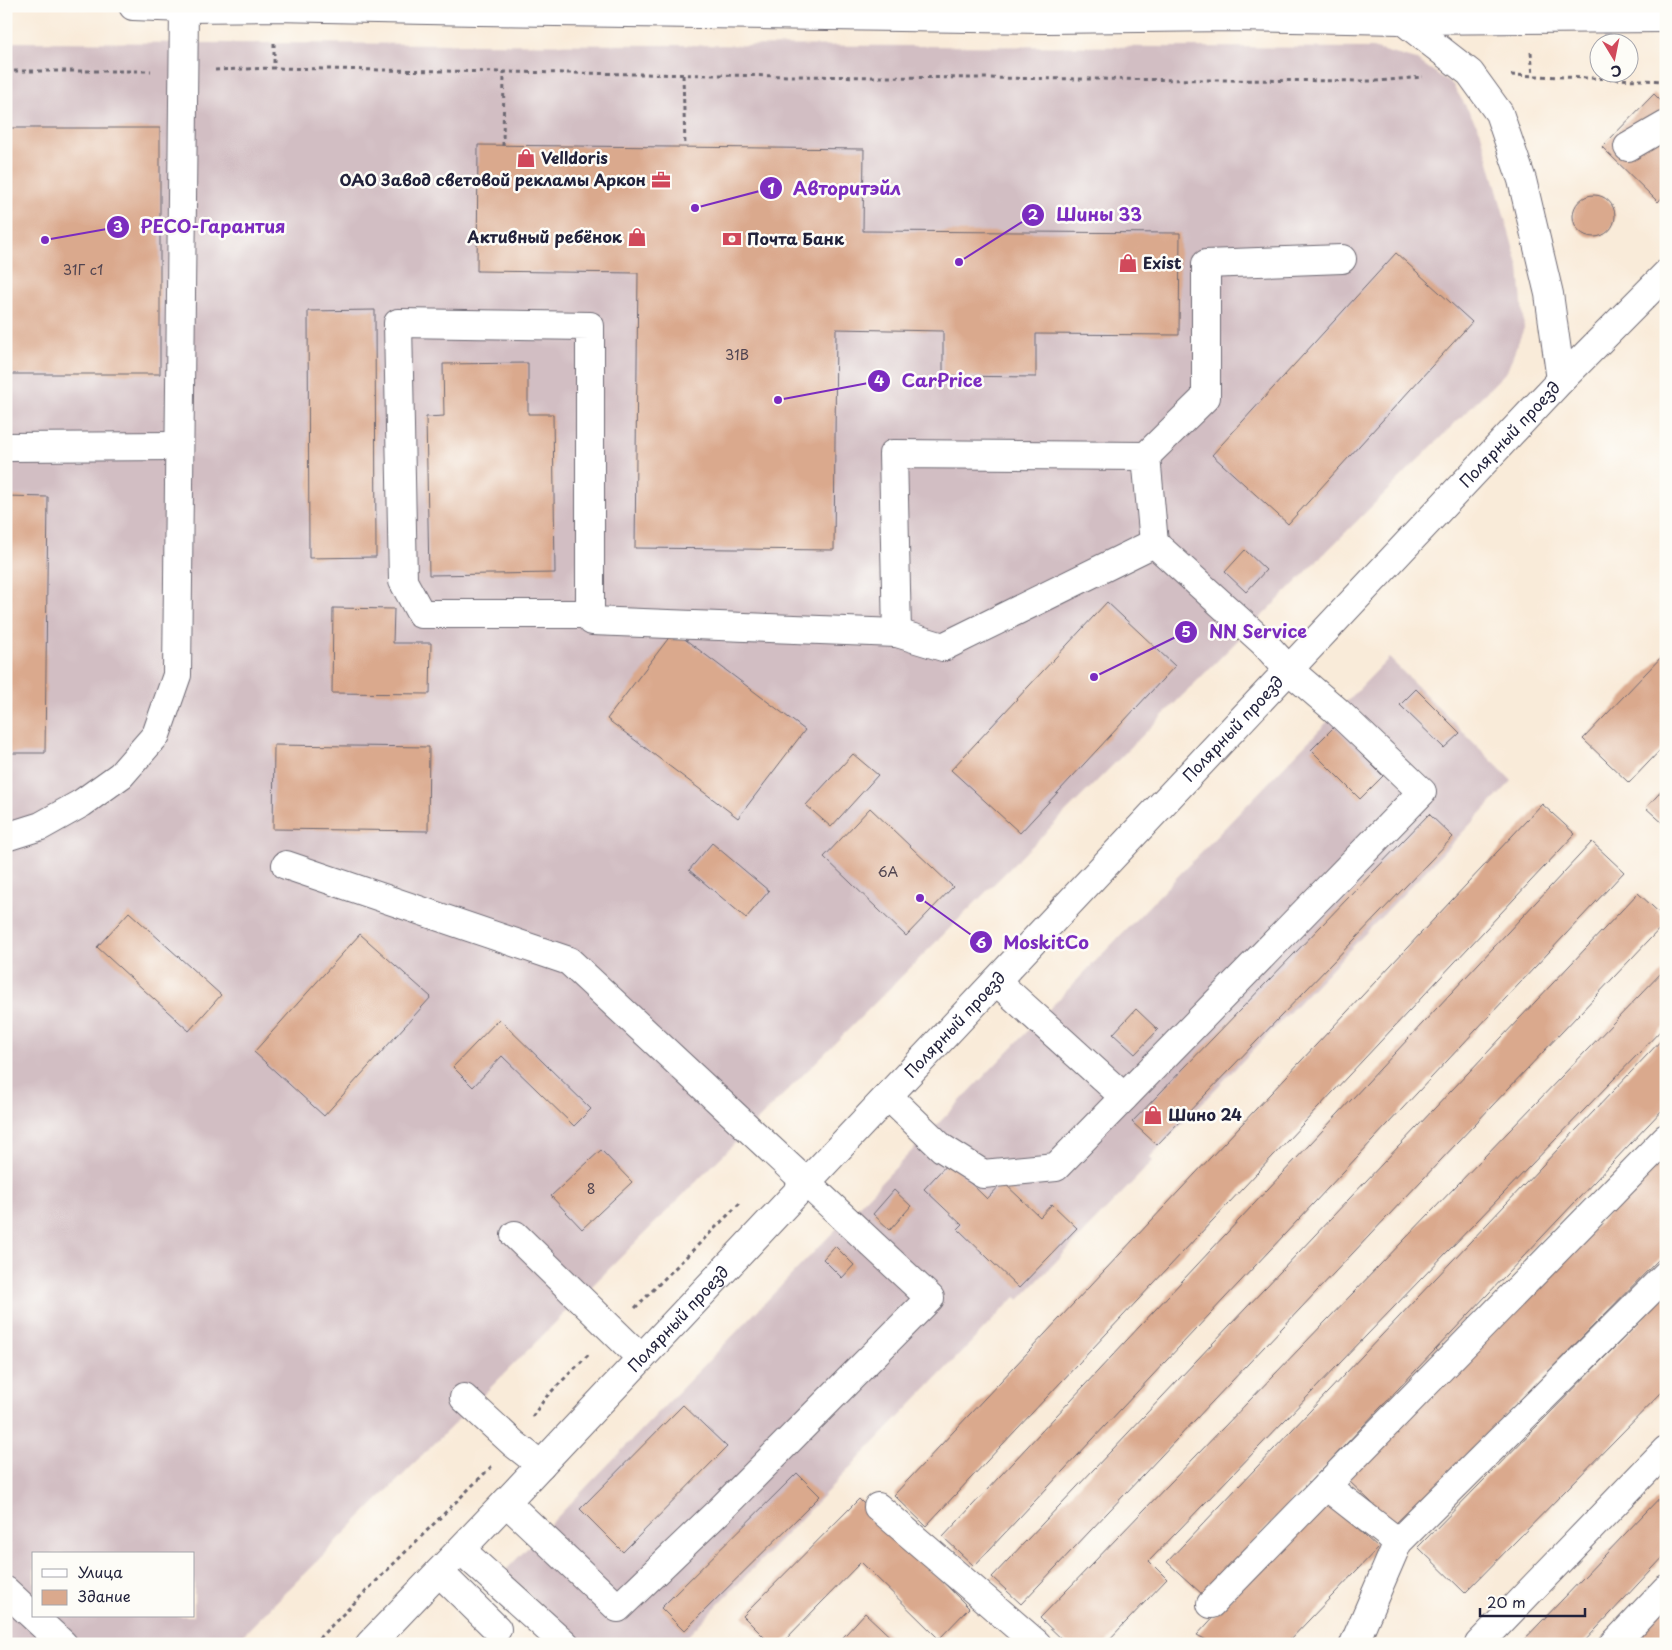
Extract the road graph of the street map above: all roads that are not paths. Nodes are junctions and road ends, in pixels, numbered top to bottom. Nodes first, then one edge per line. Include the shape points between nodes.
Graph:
1 (133, 6) edge
2 (184, 8) junction
3 (374, 8) edge
4 (1410, 13) edge
5 (1666, 18) edge
6 (1666, 125) edge
7 (1628, 147) dead end
8 (1342, 259) dead end
9 (1666, 274) edge
10 (1561, 380) junction
11 (6, 446) edge
12 (179, 446) junction
13 (1146, 456) junction
14 (1154, 543) junction
15 (590, 614) junction
16 (896, 633) junction
17 (1288, 669) junction
18 (6, 837) edge
19 (286, 865) dead end
20 (996, 981) junction
21 (888, 1096) junction
22 (1124, 1097) junction
23 (1666, 1138) edge
24 (806, 1183) junction
25 (515, 1235) dead end
26 (1666, 1275) edge
27 (641, 1358) junction
28 (464, 1398) dead end
29 (1666, 1450) edge
30 (541, 1465) junction
31 (1326, 1486) junction
32 (506, 1502) junction
33 (878, 1508) dead end
34 (1398, 1542) junction
35 (461, 1550) junction
36 (440, 1572) junction
37 (1666, 1589) edge
38 (6, 1591) edge
39 (1211, 1604) dead end
40 (32, 1615) edge
41 (35, 1618) edge
42 (497, 1629) dead end
43 (63, 1644) edge
44 (370, 1644) edge
45 (565, 1644) edge
46 (1037, 1644) edge
47 (1354, 1644) edge
48 (1480, 1644) edge
49 (1614, 1644) edge

1 - 2 street
2 - 3 street
2 - 12 street
3 - 4 street via 1046,19
4 - 5 street
4 - 10 street via 1470,73 1499,112 1522,180 1549,294
6 - 7 street
8 - 13 street via 1206,264 1206,397
9 - 10 street, Полярный проезд
10 - 17 street, Полярный проезд
11 - 12 street
12 - 18 street via 177,675 156,735 121,775 82,803 41,826
13 - 14 street
13 - 16 street via 893,454
14 - 16 street via 943,647
14 - 17 street via 1264,643
15 - 15 street via 590,326 398,323 403,581 421,614
15 - 16 street via 592,621
17 - 20 street, Полярный проезд
17 - 22 street via 1422,792
19 - 24 street via 570,961
20 - 21 street, Полярный проезд
20 - 22 street
21 - 22 street via 942,1148 983,1174 1056,1167
21 - 24 street, Полярный проезд
23 - 31 street
24 - 27 street, Полярный проезд
24 - 32 street via 930,1298 618,1608
25 - 27 street
26 - 34 street
27 - 30 street, Полярный проезд
28 - 30 street
29 - 48 street
30 - 32 street, Полярный проезд
31 - 34 street
31 - 39 street
32 - 35 street, Полярный проезд
33 - 46 street
34 - 47 street
35 - 36 street, Полярный проезд
35 - 45 street
36 - 42 street
36 - 44 street, Полярный проезд
37 - 49 street
38 - 40 street
41 - 43 street

